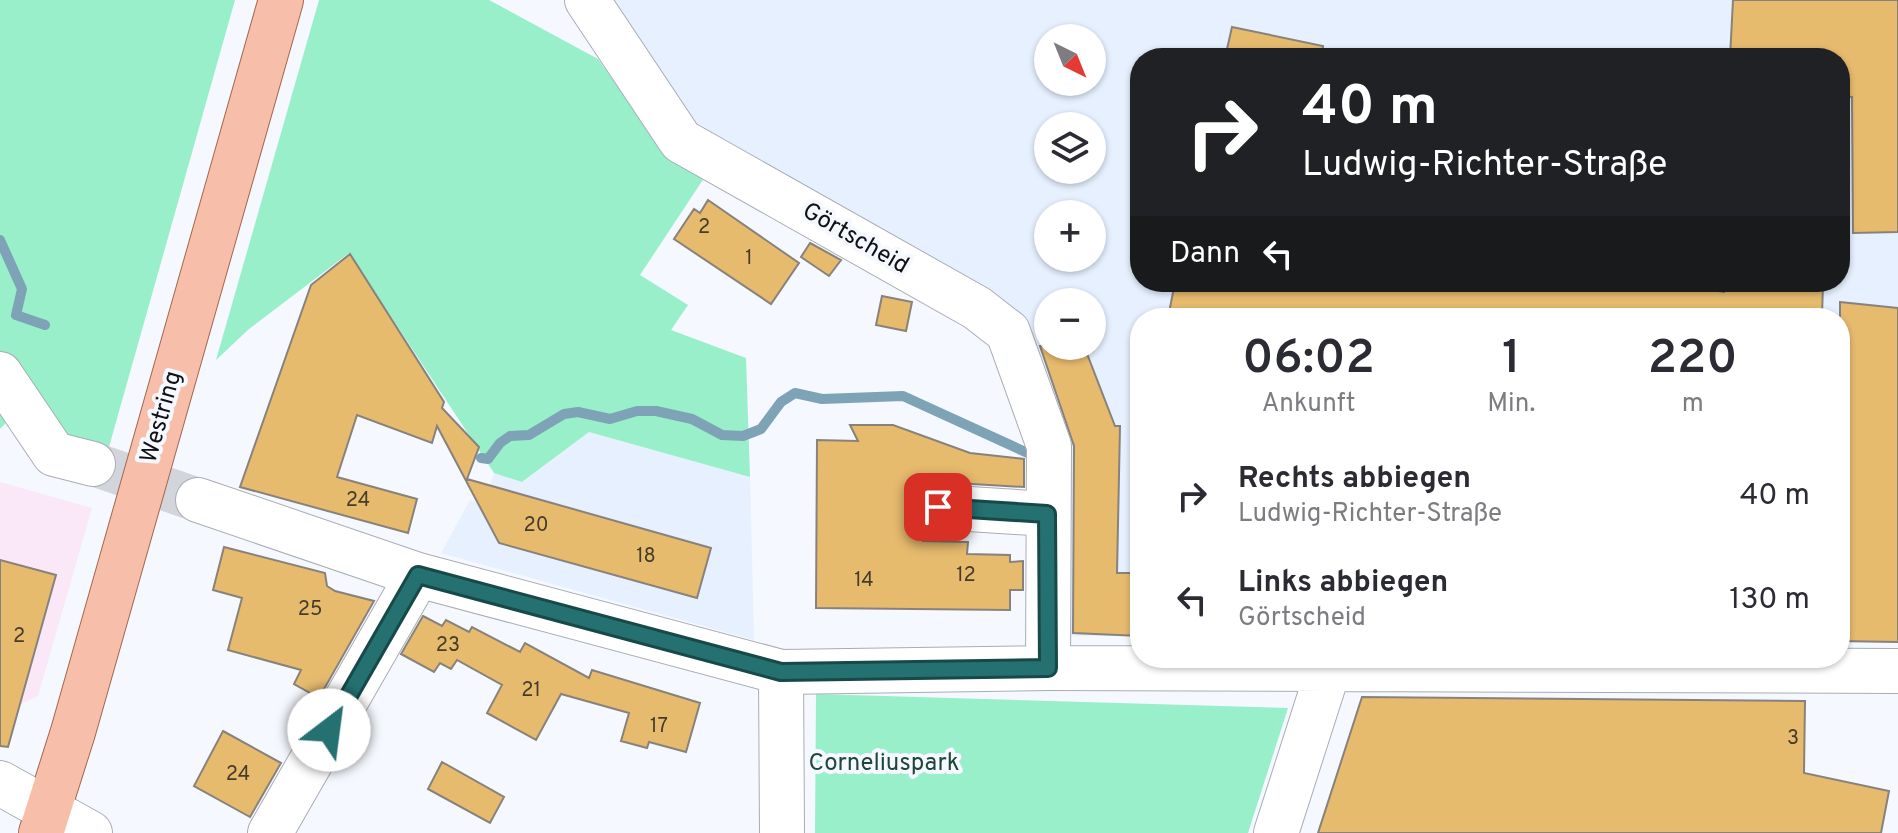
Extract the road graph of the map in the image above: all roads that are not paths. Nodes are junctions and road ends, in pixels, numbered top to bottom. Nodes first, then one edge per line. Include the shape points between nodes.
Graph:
1 (281, 0) edge
2 (587, 0) edge
3 (0, 374) edge
4 (73, 459) tunnel mouth
5 (198, 500) tunnel mouth
6 (938, 507) dead end
7 (1047, 514) junction
8 (418, 575) junction
9 (1130, 667) edge
10 (1048, 668) junction
11 (1326, 668) edge
12 (1653, 668) edge
13 (1898, 671) edge
14 (781, 672) junction
15 (0, 783) edge
16 (43, 821) edge
17 (90, 833) edge
18 (270, 833) edge
19 (782, 833) edge
20 (1276, 833) edge

1 - 16 main road, Westring
2 - 7 street, Görtscheid via 681,141 977,308 1008,332 1049,446
3 - 4 street
5 - 8 street
6 - 7 street
7 - 10 street, Görtscheid
8 - 14 street
8 - 18 street
9 - 10 street
10 - 14 street
11 - 20 street
12 - 13 street
14 - 19 street
15 - 16 street
16 - 17 street

